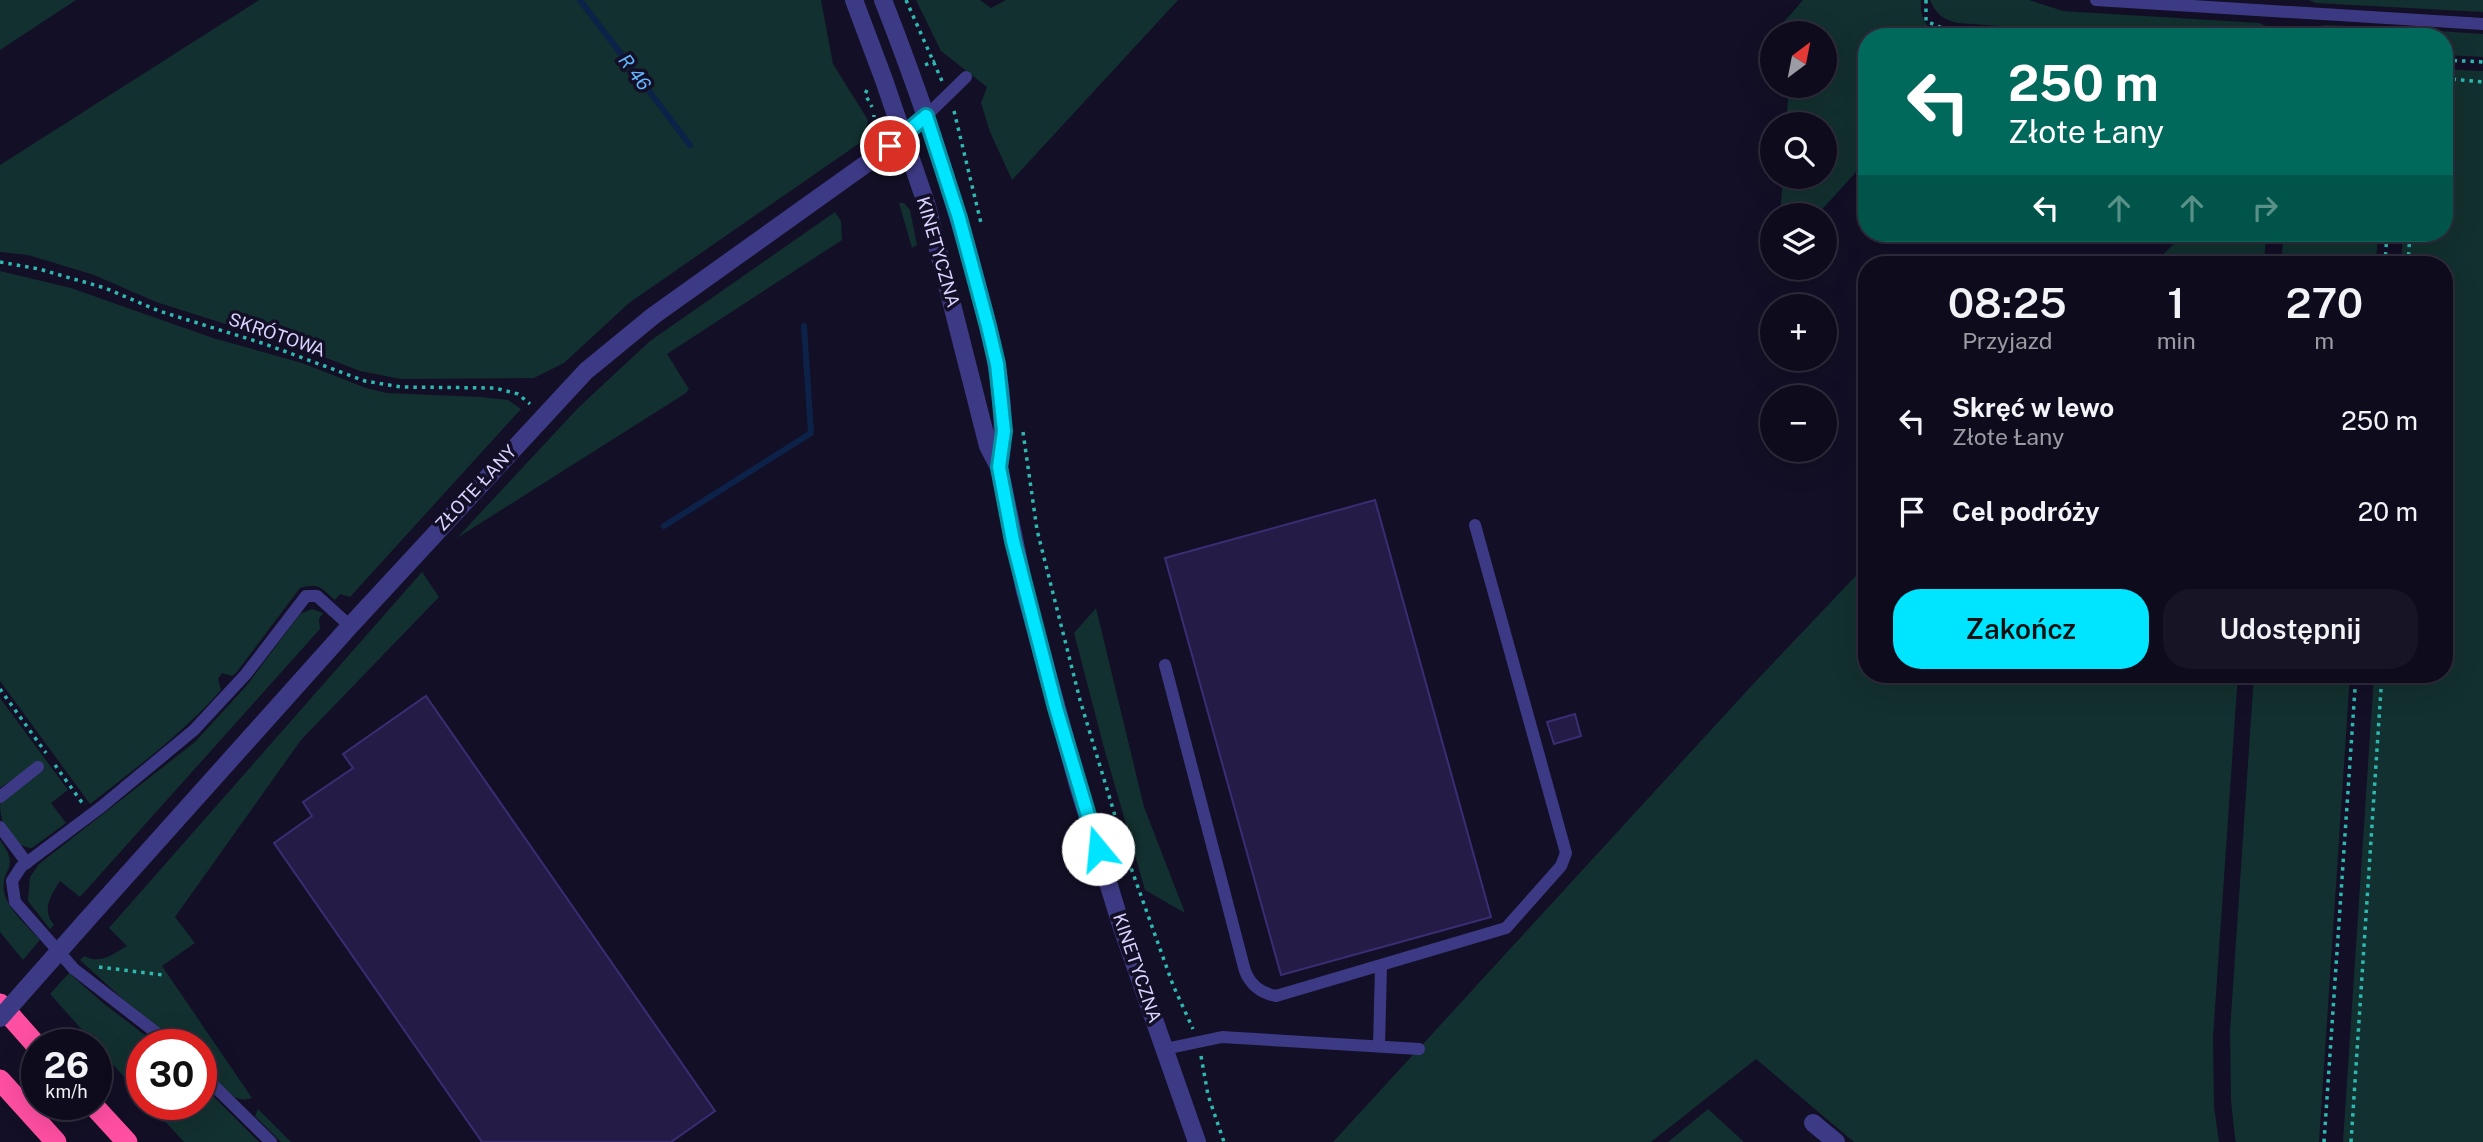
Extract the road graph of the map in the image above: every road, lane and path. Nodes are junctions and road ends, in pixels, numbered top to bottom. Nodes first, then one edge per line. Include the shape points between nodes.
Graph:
1 (854, 0) edge
2 (883, 0) edge
3 (906, 0) edge
4 (1926, 0) edge
5 (2096, 0) edge
6 (2290, 6) edge
7 (2483, 24) edge
8 (1942, 28) edge
9 (2453, 60) edge
10 (2483, 62) edge
11 (966, 77) dead end
12 (2453, 79) edge
13 (2483, 82) edge
14 (875, 84) dead end
15 (947, 95) junction
16 (926, 116) junction
17 (903, 136) junction
18 (870, 140) dead end
19 (982, 224) dead end
20 (0, 262) edge
21 (544, 415) junction
22 (1021, 421) dead end
23 (999, 467) junction
24 (1475, 525) dead end
25 (350, 626) junction
26 (1165, 665) dead end
27 (2355, 683) edge
28 (2381, 683) edge
29 (38, 767) dead end
30 (0, 797) edge
31 (0, 827) edge
32 (27, 863) junction
33 (1381, 966) junction
34 (163, 975) dead end
35 (83, 976) junction
36 (0, 1004) edge
37 (0, 1018) edge
38 (22, 1029) edge
39 (151, 1029) edge
40 (1196, 1041) junction
41 (1379, 1046) junction
42 (1165, 1049) junction
43 (1419, 1049) dead end
44 (0, 1080) edge
45 (217, 1089) edge
46 (107, 1120) edge
47 (1813, 1123) dead end
48 (56, 1142) edge
49 (127, 1142) edge
50 (271, 1142) edge
51 (1197, 1142) edge
52 (1224, 1142) edge
53 (1836, 1142) edge
54 (2325, 1142) edge
55 (2351, 1142) edge

1 - 17 street, KINETYCZNA
2 - 16 street, KINETYCZNA
3 - 15 path
4 - 8 path via 1926,21
5 - 6 lane
6 - 7 lane
9 - 10 path
11 - 15 lane
12 - 13 path
14 - 18 path via 865,94 876,122
15 - 16 lane
15 - 19 path
16 - 17 street, ZŁOTE ŁANY
16 - 23 street, KINETYCZNA via 959,218 997,364 1004,431
17 - 21 street, ZŁOTE ŁANY via 653,316 586,371
17 - 23 street, KINETYCZNA via 937,242 988,446
20 - 21 path, SKRÓTOWA via 105,288 365,381 401,387 495,388 518,394
21 - 25 street, ZŁOTE ŁANY
22 - 40 path via 1037,530 1080,700 1130,864
23 - 42 street, KINETYCZNA via 1025,591 1073,770
24 - 33 lane via 1565,859 1506,928
25 - 32 lane via 317,596 306,596 246,674 194,730
25 - 37 street, ZŁOTE ŁANY, bridge
26 - 33 lane via 1248,979 1260,991 1276,996
27 - 54 path
28 - 55 path
29 - 30 lane
31 - 32 lane
32 - 35 lane via 12,881 15,902
33 - 41 lane
34 - 35 path via 93,967
35 - 39 lane
36 - 38 highway
40 - 41 lane via 1222,1037
40 - 42 lane
40 - 52 path
41 - 43 lane
42 - 51 street, KINETYCZNA
44 - 48 highway
45 - 50 lane
46 - 49 highway
47 - 53 street

